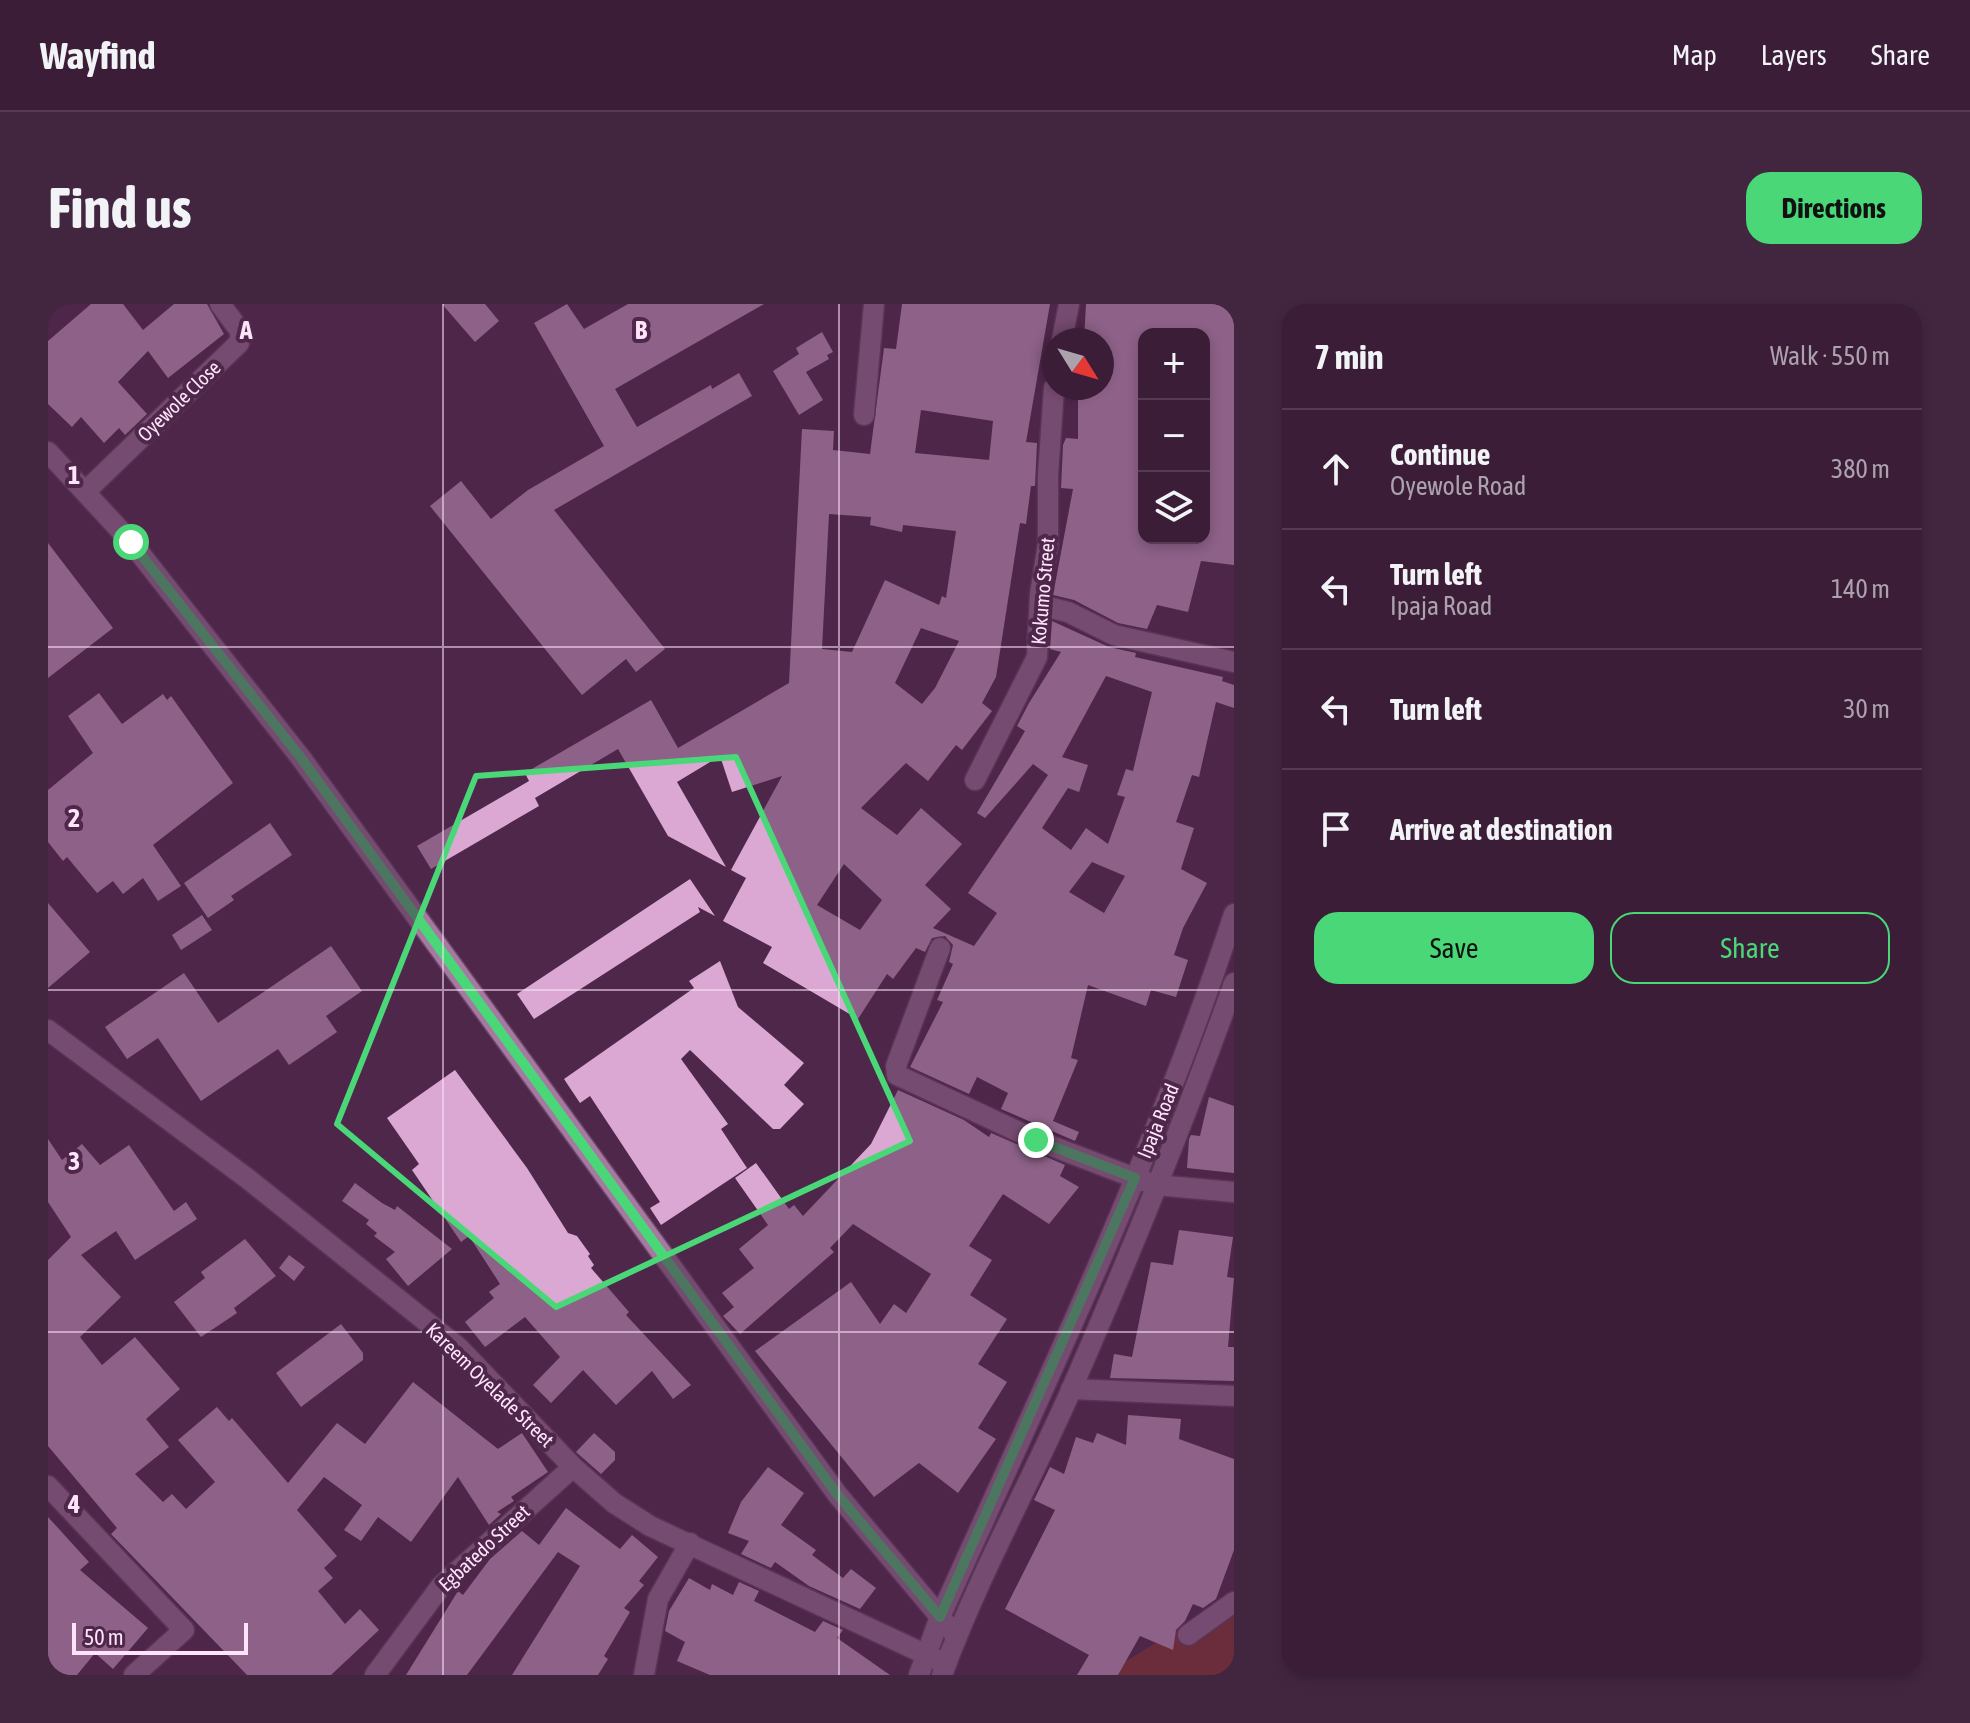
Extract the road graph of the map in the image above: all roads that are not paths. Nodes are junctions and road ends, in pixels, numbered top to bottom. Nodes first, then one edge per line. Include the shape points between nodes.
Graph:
1 (220, 304) edge
2 (874, 304) edge
3 (1069, 304) edge
4 (1064, 328) edge
5 (1053, 400) edge
6 (864, 415) dead end
7 (48, 452) edge
8 (86, 491) junction
9 (1040, 605) junction
10 (1234, 662) edge
11 (975, 780) dead end
12 (1234, 914) edge
13 (940, 948) dead end
14 (1234, 983) edge
15 (48, 1030) edge
16 (1135, 1178) junction
17 (1156, 1185) junction
18 (1234, 1192) edge
19 (1071, 1389) junction
20 (1234, 1396) edge
21 (573, 1467) junction
22 (48, 1486) edge
23 (690, 1543) junction
24 (1234, 1602) edge
25 (940, 1617) junction
26 (1188, 1635) dead end
27 (957, 1637) junction
28 (923, 1665) edge
29 (944, 1669) edge
30 (134, 1675) edge
31 (375, 1675) edge
32 (644, 1675) edge

1 - 8 street, Oyewole Close via 241,332 239,343
2 - 6 street
3 - 4 street
5 - 9 street, Kokumo Street via 1048,544
7 - 8 street
8 - 25 street via 301,758 837,1494
9 - 10 street via 1068,612 1114,635
9 - 11 street, Kokumo Street via 1037,657
12 - 16 street, Ipaja Road
13 - 16 street via 897,1075 1036,1140
14 - 17 street, Ipaja Road
15 - 21 street, Kareem Oyelade Street via 248,1179 458,1347
16 - 17 street
16 - 25 street, Ipaja Road
17 - 18 street
17 - 19 street, Ipaja Road
19 - 20 street
19 - 27 street, Ipaja Road
21 - 23 street, Kareem Oyelade Street via 614,1503
21 - 31 street, Egbatedo Street via 441,1586
22 - 30 street via 184,1630
23 - 28 street, Kareem Oyelade Street
23 - 32 street via 658,1599
24 - 26 street
25 - 27 street
25 - 28 street, Ipaja Road
27 - 29 street, Ipaja Road
28 - 29 street, Kareem Oyelade Street

